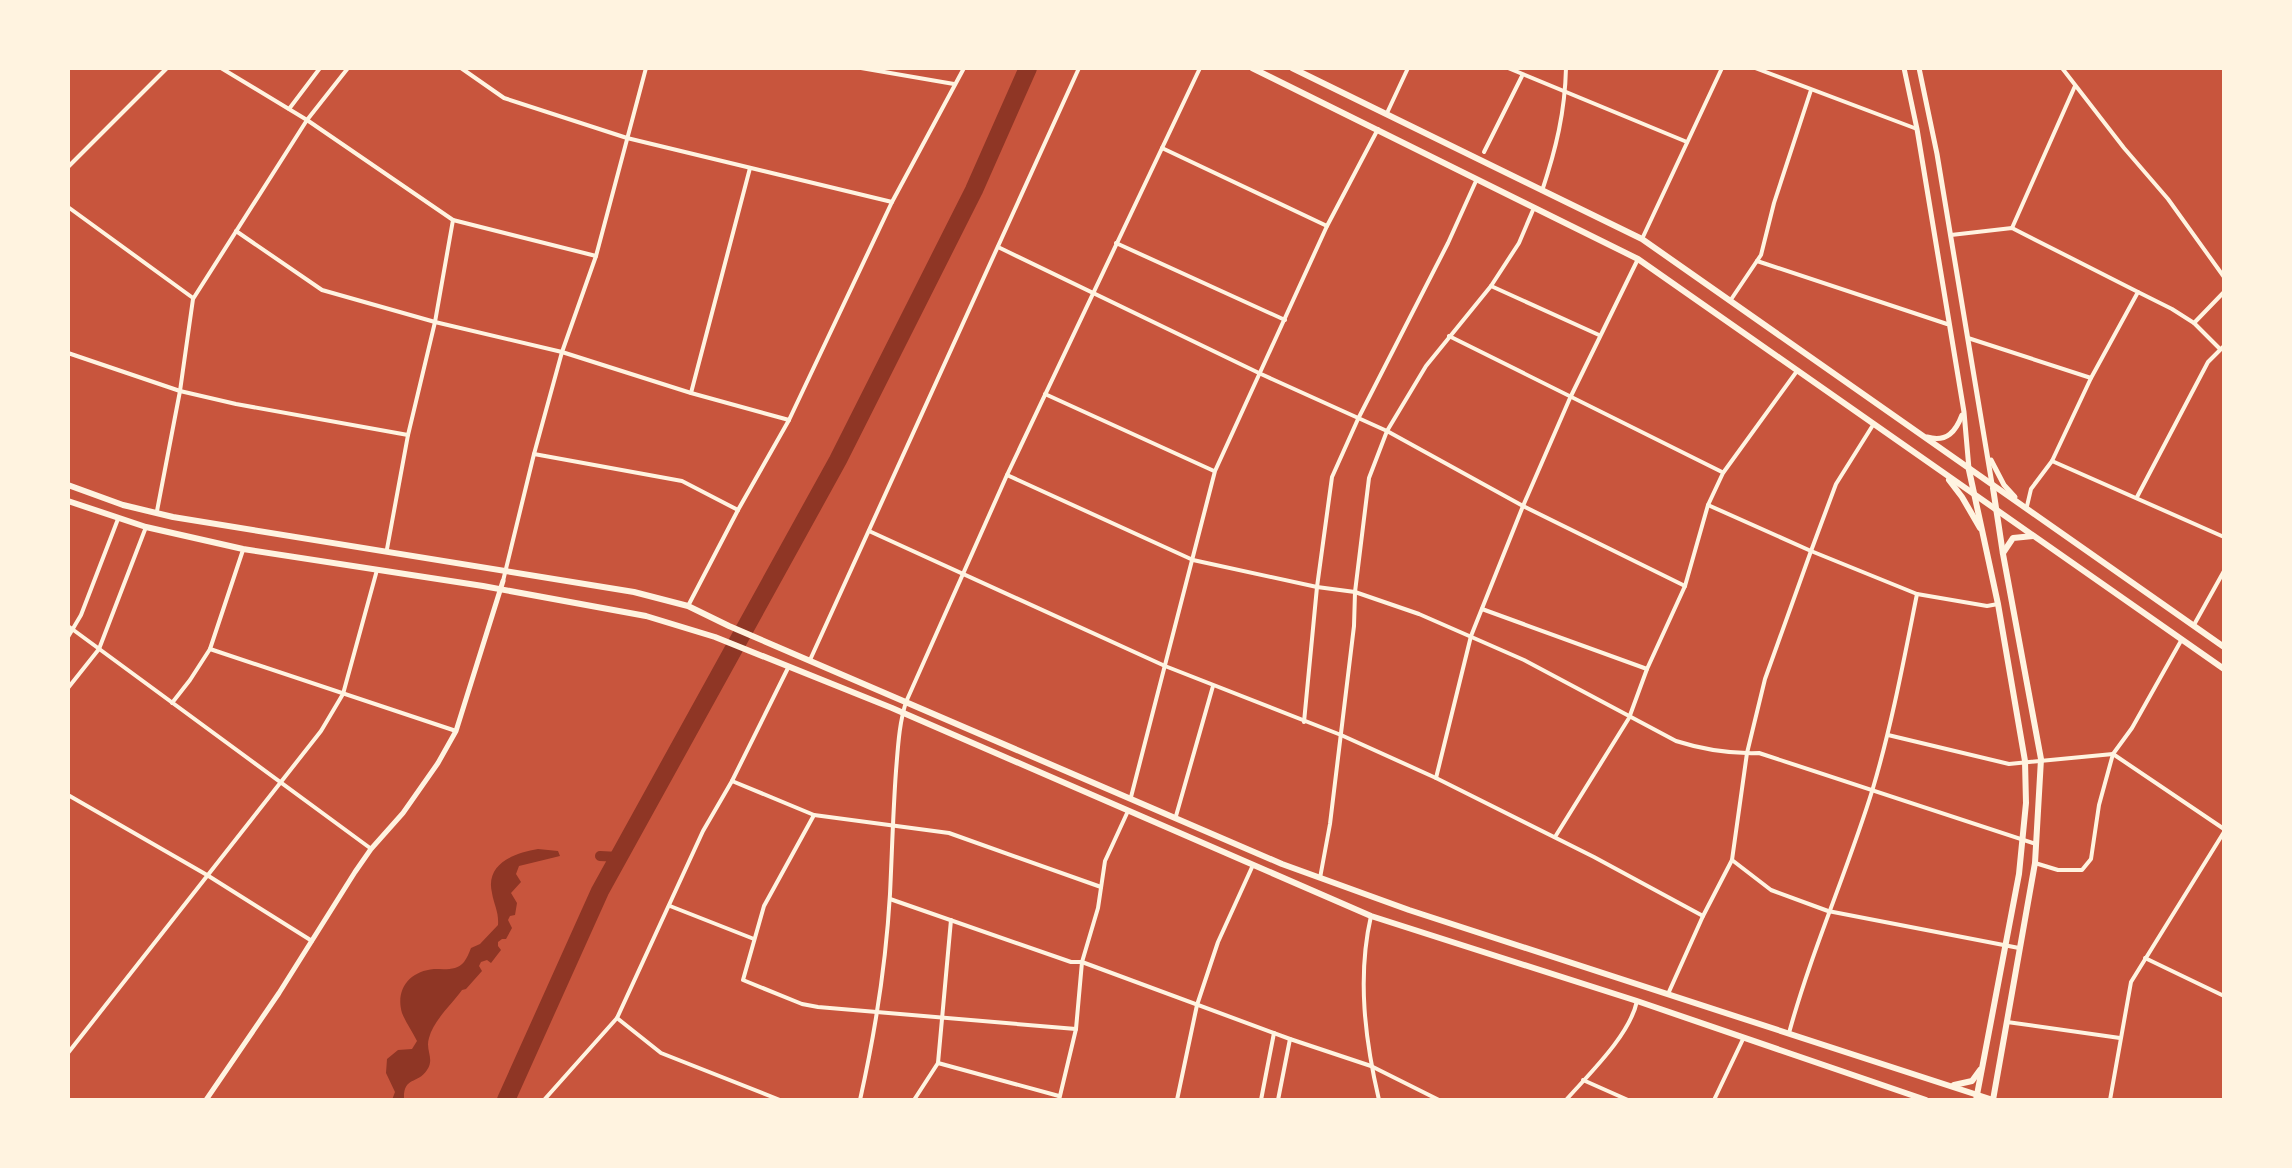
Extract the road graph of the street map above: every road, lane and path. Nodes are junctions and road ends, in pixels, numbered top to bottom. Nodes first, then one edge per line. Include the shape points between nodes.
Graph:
1 (167, 68) edge
2 (221, 68) edge
3 (320, 68) edge
4 (348, 68) edge
5 (461, 68) edge
6 (646, 68) edge
7 (860, 68) edge
8 (964, 68) edge
9 (1079, 68) edge
10 (1200, 68) edge
11 (1252, 68) edge
12 (1292, 68) edge
13 (1408, 68) edge
14 (1508, 68) edge
15 (1566, 68) edge
16 (1722, 68) edge
17 (1755, 68) edge
18 (1904, 68) edge
19 (1918, 68) edge
20 (2062, 68) edge
21 (1524, 74) junction
22 (956, 84) junction
23 (2076, 85) junction
24 (1811, 90) junction
25 (1566, 92) junction
26 (289, 109) junction
27 (1387, 113) junction
28 (307, 120) junction
29 (1916, 128) junction
30 (1378, 129) junction
31 (627, 138) junction
32 (1687, 142) junction
33 (1162, 148) junction
34 (1484, 152) dead end
35 (68, 167) edge
36 (750, 168) junction
37 (1477, 179) junction
38 (1542, 191) junction
39 (892, 202) junction
40 (68, 207) edge
41 (1535, 207) junction
42 (453, 220) junction
43 (1327, 226) junction
44 (2012, 228) junction
45 (235, 230) junction
46 (1951, 234) junction
47 (1642, 239) junction
48 (1116, 243) junction
49 (998, 247) junction
50 (596, 256) junction
51 (1638, 259) junction
52 (1757, 261) junction
53 (2224, 277) edge
54 (1491, 286) junction
55 (2138, 292) junction
56 (2224, 292) edge
57 (1093, 294) junction
58 (193, 298) junction
59 (1730, 301) junction
60 (1285, 320) junction
61 (434, 322) junction
62 (2194, 323) junction
63 (1949, 325) junction
64 (1600, 334) junction
65 (1449, 336) junction
66 (1968, 338) junction
67 (2222, 347) edge
68 (562, 352) junction
69 (68, 353) edge
70 (1797, 371) junction
71 (1261, 374) junction
72 (2091, 378) junction
73 (180, 390) junction
74 (691, 393) junction
75 (1045, 394) junction
76 (1570, 398) junction
77 (1964, 412) junction
78 (1358, 418) junction
79 (789, 420) junction
80 (1873, 424) junction
81 (1907, 427) junction
82 (1388, 432) junction
83 (408, 435) junction
84 (534, 454) junction
85 (1988, 454) junction
86 (2052, 461) junction
87 (1969, 469) junction
88 (1215, 471) junction
89 (1723, 472) junction
90 (1008, 475) junction
91 (1945, 475) junction
92 (68, 485) edge
93 (1993, 486) junction
94 (1973, 495) junction
95 (2137, 497) junction
96 (68, 501) edge
97 (1708, 504) junction
98 (1523, 506) junction
99 (2026, 509) junction
100 (738, 510) junction
101 (1995, 510) junction
102 (156, 514) junction
103 (118, 519) junction
104 (146, 527) junction
105 (868, 530) junction
106 (2033, 536) junction
107 (2224, 537) edge
108 (1986, 538) junction
109 (244, 549) junction
110 (1810, 551) junction
111 (386, 552) junction
112 (2002, 554) junction
113 (1192, 560) junction
114 (377, 570) junction
115 (2224, 571) edge
116 (962, 574) junction
117 (503, 581) junction
118 (1685, 586) junction
119 (1317, 587) junction
120 (1355, 592) junction
121 (1916, 594) junction
122 (1998, 604) junction
123 (688, 606) junction
124 (1482, 610) junction
125 (68, 626) edge
126 (2193, 626) junction
127 (74, 629) junction
128 (1471, 636) junction
129 (68, 637) edge
130 (2182, 639) junction
131 (2224, 648) edge
132 (99, 649) junction
133 (210, 649) junction
134 (810, 660) junction
135 (1165, 666) junction
136 (788, 667) junction
137 (2224, 669) edge
138 (1647, 670) junction
139 (1213, 686) junction
140 (68, 688) edge
141 (343, 694) junction
142 (906, 702) junction
143 (172, 703) junction
144 (902, 714) junction
145 (1630, 718) junction
146 (1304, 722) junction
147 (456, 732) junction
148 (1341, 735) junction
149 (1888, 735) junction
150 (1747, 753) junction
151 (2113, 754) junction
152 (2041, 760) junction
153 (2025, 761) junction
154 (1436, 778) junction
155 (732, 780) junction
156 (281, 782) junction
157 (1872, 792) junction
158 (68, 794) edge
159 (1131, 798) junction
160 (1128, 811) junction
161 (814, 815) junction
162 (1175, 818) junction
163 (892, 826) junction
164 (2224, 831) edge
165 (1555, 838) junction
166 (2022, 841) junction
167 (2036, 844) junction
168 (371, 849) junction
169 (1732, 860) junction
170 (2034, 864) junction
171 (1253, 865) junction
172 (207, 875) junction
173 (1320, 878) junction
174 (1101, 887) junction
175 (890, 899) junction
176 (670, 906) junction
177 (1828, 910) junction
178 (1370, 916) junction
179 (1703, 916) junction
180 (951, 920) junction
181 (754, 939) junction
182 (312, 941) junction
183 (2006, 946) junction
184 (2020, 948) junction
185 (2145, 958) junction
186 (1082, 962) junction
187 (1668, 994) junction
188 (2224, 996) edge
189 (1637, 1001) junction
190 (1196, 1005) junction
191 (877, 1011) junction
192 (617, 1018) junction
193 (943, 1018) junction
194 (2007, 1022) junction
195 (1076, 1029) junction
196 (1274, 1033) junction
197 (1789, 1033) junction
198 (1744, 1037) junction
199 (2120, 1038) junction
200 (1290, 1039) junction
201 (68, 1053) edge
202 (938, 1064) junction
203 (1984, 1065) junction
204 (1371, 1066) junction
205 (1584, 1080) junction
206 (1949, 1086) junction
207 (1059, 1098) edge
208 (1976, 1098) edge
209 (1922, 1099) edge
210 (206, 1100) edge
211 (544, 1100) edge
212 (780, 1100) edge
213 (860, 1100) edge
214 (914, 1100) edge
215 (1177, 1100) edge
216 (1261, 1100) edge
217 (1278, 1100) edge
218 (1379, 1100) edge
219 (1440, 1100) edge
220 (1566, 1100) edge
221 (1628, 1100) edge
222 (1714, 1100) edge
223 (1993, 1100) edge
224 (2110, 1100) edge

1 - 35 street
2 - 26 street
3 - 26 street
4 - 28 street
5 - 31 street via 504,98
6 - 31 street
7 - 22 street
8 - 22 street
9 - 49 street
10 - 33 street
11 - 30 main road
12 - 27 main road
13 - 27 street
14 - 21 street
15 - 25 street
16 - 32 street
17 - 24 street
18 - 29 street
19 - 46 street
20 - 23 street
21 - 25 street
21 - 34 street
22 - 39 street
23 - 44 street
23 - 53 street
24 - 29 street
24 - 52 street
25 - 32 street
25 - 38 street
26 - 28 street
27 - 38 main road
28 - 42 street
28 - 45 street
29 - 63 street
30 - 37 main road
30 - 43 street
31 - 36 street
31 - 50 street
32 - 47 street
33 - 43 street
33 - 48 street
36 - 39 street
36 - 74 street
37 - 41 main road
37 - 78 street
38 - 47 main road
39 - 79 street
40 - 58 street
41 - 51 main road
41 - 54 street
42 - 50 street
42 - 61 street
43 - 60 street
44 - 46 street
44 - 55 street
45 - 58 street
45 - 61 street via 322,290
46 - 66 street
47 - 59 main road
48 - 57 street
48 - 60 street
49 - 57 street
49 - 105 street
50 - 68 street
51 - 64 street
51 - 70 main road
52 - 59 street
52 - 63 street
54 - 64 street
54 - 65 street
55 - 62 street
55 - 72 street
56 - 62 street
57 - 71 street
57 - 75 street
58 - 73 street
59 - 81 main road
60 - 71 street
61 - 68 street
61 - 83 street
62 - 67 street
63 - 77 street
64 - 76 street
65 - 76 street
65 - 82 street
66 - 72 street
66 - 85 street
67 - 95 street
68 - 74 street
68 - 84 street
69 - 73 street
70 - 80 main road
70 - 89 street
71 - 78 street
71 - 88 street
72 - 86 street
73 - 83 street
73 - 102 street
74 - 79 street
75 - 88 street
75 - 90 street
76 - 89 street
76 - 98 street
77 - 81 street via 1945,438
77 - 87 street
78 - 82 street
78 - 119 street via 1332,477
79 - 100 street
80 - 91 main road
80 - 110 street via 1836,484
81 - 87 main road
82 - 98 street
82 - 120 street via 1368,478
83 - 111 street
84 - 100 street via 682,481
84 - 117 street
85 - 93 street
85 - 99 street
86 - 95 street
86 - 99 street via 2031,489
87 - 93 main road
87 - 94 main road
88 - 113 street
89 - 97 street
90 - 113 street
90 - 116 street
91 - 94 main road
91 - 108 main road
92 - 102 main road
93 - 99 main road
93 - 101 main road
94 - 101 main road
94 - 108 main road
95 - 107 street
96 - 103 main road
97 - 110 street
97 - 118 street
98 - 118 street
98 - 124 street
99 - 126 main road
100 - 123 street
101 - 106 main road
101 - 112 main road
102 - 111 main road
103 - 104 main road
103 - 127 street
104 - 109 main road
104 - 132 street
105 - 116 street
105 - 134 street
106 - 112 main road via 2014,538
106 - 130 main road
108 - 122 main road
109 - 114 main road
109 - 133 street
110 - 121 street
110 - 150 street
111 - 117 main road
112 - 152 main road
113 - 119 street
113 - 135 street
114 - 117 main road
114 - 141 street
115 - 126 street
116 - 135 street
116 - 142 street
117 - 123 main road via 634,592
117 - 136 main road via 646,616
117 - 147 street
118 - 138 street
119 - 120 street
119 - 146 street
120 - 128 street
120 - 148 street
121 - 122 street
121 - 149 street
122 - 153 main road
123 - 134 main road
124 - 128 street
124 - 138 street
125 - 127 street
126 - 131 main road
127 - 129 street
127 - 132 street
128 - 145 street
128 - 154 street
130 - 137 main road
130 - 151 street
132 - 140 street
132 - 143 street
133 - 141 street
133 - 143 street
134 - 142 main road
135 - 139 street
135 - 159 street
136 - 144 main road
136 - 155 street
138 - 145 street
139 - 146 street
139 - 162 street
141 - 147 street
141 - 156 street
142 - 144 street
142 - 159 main road
143 - 156 street
144 - 160 main road
144 - 163 street
145 - 150 street via 1700,749
145 - 165 street
146 - 148 street
147 - 168 street via 404,813
148 - 154 street
148 - 173 street
149 - 153 street via 2009,764
149 - 157 street
150 - 157 street
150 - 169 street
151 - 152 street
151 - 164 street
151 - 170 street via 2091,859 2082,870
152 - 153 street
152 - 167 main road
153 - 166 main road
154 - 165 street
155 - 161 street
155 - 176 street
156 - 168 street
156 - 172 street
157 - 166 street
157 - 177 street
158 - 172 street
159 - 162 main road
160 - 171 main road
160 - 174 street
161 - 163 street
161 - 181 street via 764,906
162 - 173 main road
163 - 174 street via 949,833
163 - 175 street
164 - 185 street
165 - 179 street
166 - 167 street
166 - 183 main road
167 - 170 main road
168 - 182 street
169 - 177 street via 1770,890
169 - 179 street
170 - 184 main road
171 - 178 main road
171 - 190 street
172 - 182 street
172 - 201 street
173 - 187 main road
174 - 186 street
175 - 180 street
175 - 191 street
176 - 181 street
176 - 192 street
177 - 183 street
177 - 197 street
178 - 189 main road
178 - 204 street via 1363,951
179 - 187 street
180 - 186 street
180 - 193 street
181 - 191 street via 743,980 802,1004
182 - 210 street
183 - 184 street
183 - 203 main road
184 - 194 main road
185 - 188 street
185 - 199 street via 2132,982
186 - 190 street
186 - 195 street
187 - 197 main road
189 - 198 main road
189 - 205 street
190 - 196 street
190 - 215 street
191 - 193 street
191 - 213 street
192 - 211 street
192 - 212 street via 661,1054
193 - 195 street
193 - 202 street
194 - 199 street
194 - 223 main road
195 - 207 street
196 - 200 street
196 - 216 street
197 - 206 main road
198 - 209 main road
198 - 222 street
199 - 224 street
200 - 204 street
200 - 217 street
202 - 207 street
202 - 214 street
203 - 206 main road via 1972,1081
203 - 208 main road
204 - 218 street
204 - 219 street
205 - 220 street
205 - 221 street
206 - 208 main road
208 - 223 main road

